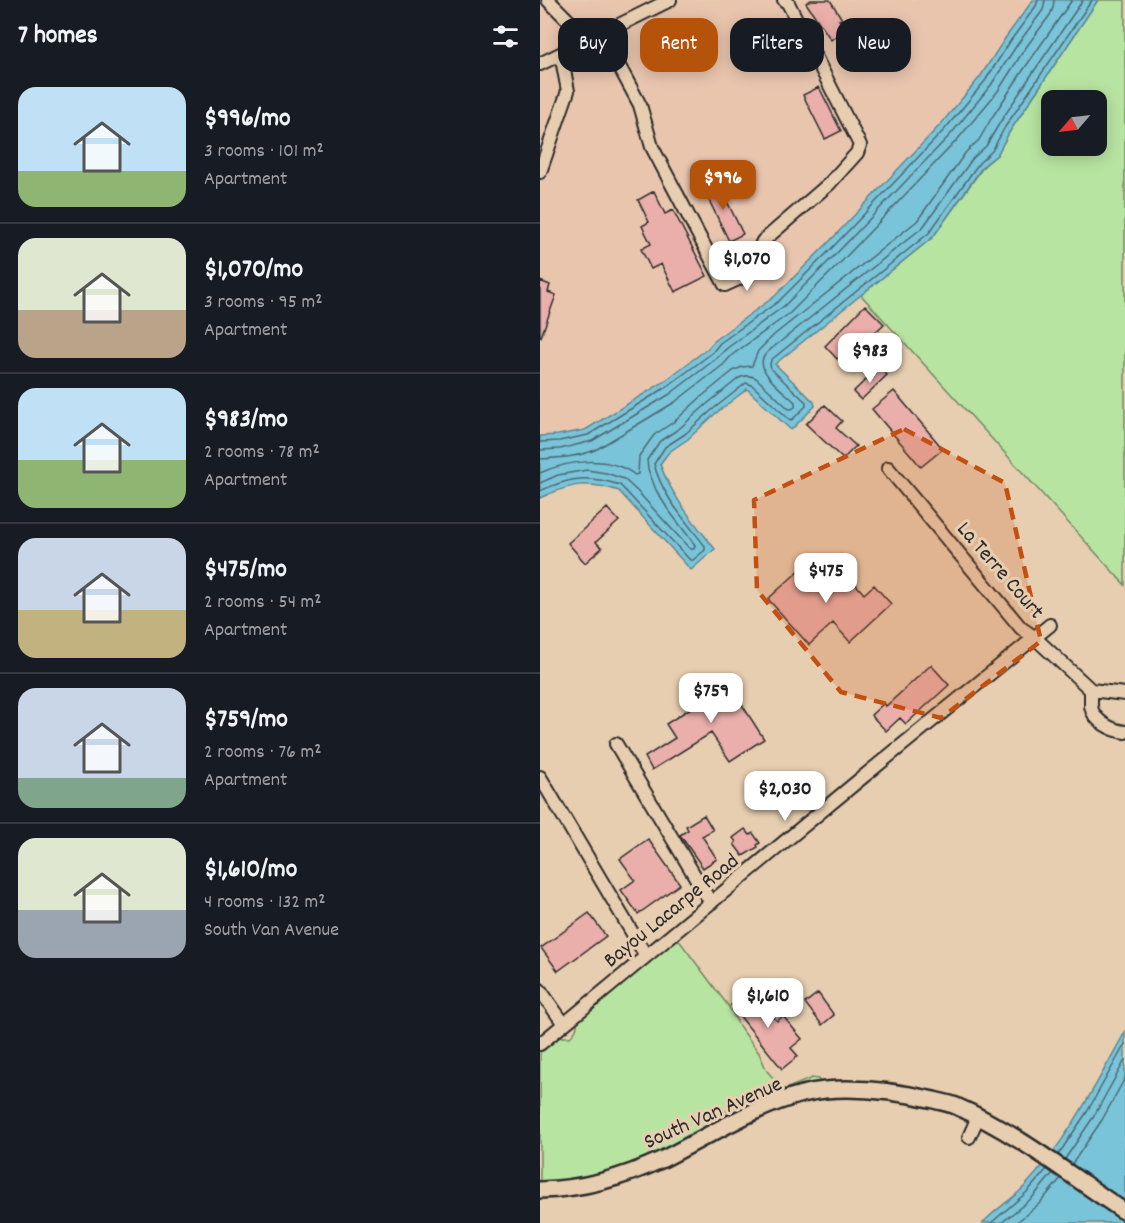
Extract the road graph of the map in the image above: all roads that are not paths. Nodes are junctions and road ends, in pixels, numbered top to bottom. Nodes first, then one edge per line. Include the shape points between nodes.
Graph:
1 (548, 0) edge
2 (670, 0) edge
3 (784, 0) edge
4 (566, 18) edge
5 (628, 20) edge
6 (558, 55) edge
7 (540, 64) edge
8 (564, 72) edge
9 (622, 72) edge
10 (540, 172) edge
11 (888, 468) dead end
12 (1050, 625) dead end
13 (1034, 637) junction
14 (1091, 690) junction
15 (1125, 694) edge
16 (1125, 732) edge
17 (616, 744) dead end
18 (540, 777) edge
19 (711, 903) junction
20 (646, 956) junction
21 (540, 990) edge
22 (564, 1024) junction
23 (540, 1044) edge
24 (978, 1117) junction
25 (969, 1137) dead end
26 (540, 1190) edge
27 (1125, 1212) edge

1 - 4 street
2 - 5 street
3 - 9 street via 860,145 829,184 763,241 747,275 725,285 652,147 640,105
6 - 7 street
8 - 10 street via 568,91
11 - 13 street, La Terre Court via 1021,628
12 - 13 street, Bayou Lacarpe Road
13 - 14 street, La Terre Court
13 - 19 street, Bayou Lacarpe Road
14 - 15 street
14 - 16 street via 1091,709 1101,723
17 - 19 street
18 - 20 street
19 - 20 street, Bayou Lacarpe Road
20 - 22 street, Bayou Lacarpe Road
21 - 22 street
22 - 23 street, Bayou Lacarpe Road
24 - 25 street
24 - 26 main road, South Van Avenue via 953,1105 913,1095 825,1090 771,1105 642,1168 579,1186
24 - 27 main road, South Van Avenue via 996,1125

